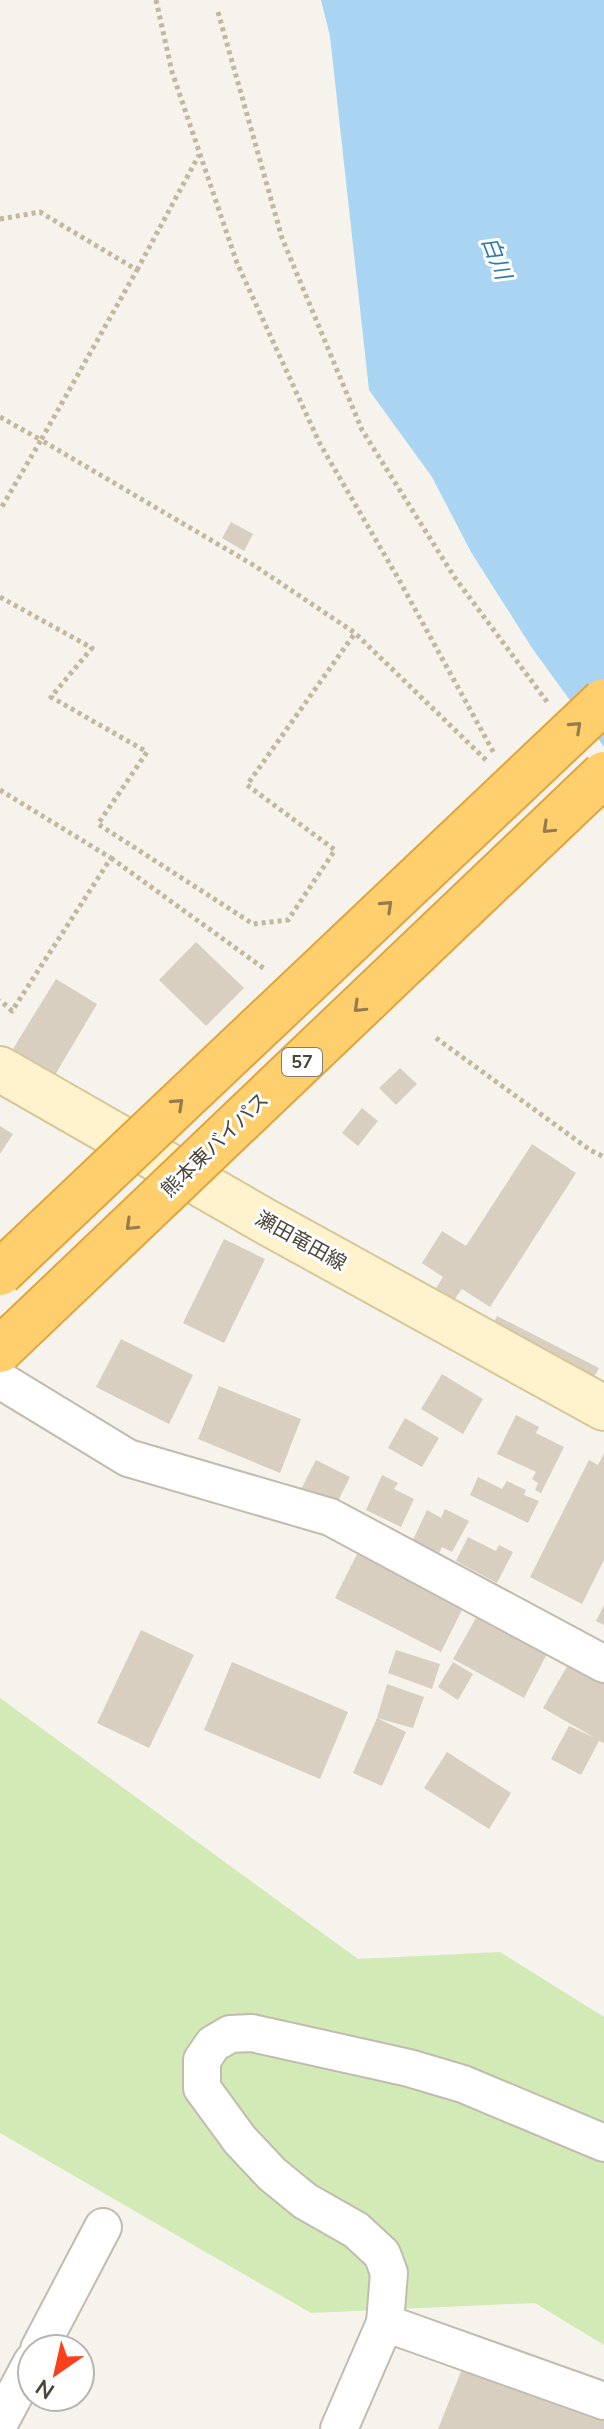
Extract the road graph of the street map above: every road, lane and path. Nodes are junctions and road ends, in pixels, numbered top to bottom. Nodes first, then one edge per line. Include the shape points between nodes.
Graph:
1 (156, 0) edge
2 (218, 12) dead end
3 (200, 154) junction
4 (0, 219) edge
5 (137, 270) junction
6 (0, 417) edge
7 (41, 440) junction
8 (0, 510) edge
9 (0, 597) edge
10 (355, 633) junction
11 (604, 701) edge
12 (570, 733) junction
13 (604, 774) edge
14 (513, 787) junction
15 (0, 790) edge
16 (111, 858) junction
17 (296, 993) junction
18 (0, 1000) edge
19 (436, 1038) dead end
20 (0, 1069) edge
21 (604, 1157) edge
22 (0, 1273) edge
23 (0, 1350) edge
24 (0, 1380) edge
25 (604, 1408) edge
26 (604, 1664) edge
27 (604, 2143) edge
28 (103, 2227) dead end
29 (385, 2323) junction
30 (47, 2333) edge
31 (16, 2392) edge
32 (604, 2401) edge
33 (0, 2422) edge
34 (339, 2429) edge

1 - 3 path via 172,72
2 - 12 path via 282,238 362,430 455,578
3 - 5 path
3 - 14 path via 237,263 320,444
4 - 5 path via 40,212
5 - 7 path
6 - 7 path
7 - 8 path
7 - 10 path via 255,566
9 - 10 path via 92,648 51,697 147,752 98,824 253,924 288,920 335,850 247,785
10 - 14 path
12 -> 11 highway, bridge
12 - 14 highway, bridge
13 -> 23 highway, 熊本東バイパス / 57, bridge
17 -> 14 highway, bridge
15 - 16 path
16 - 17 path
16 - 18 path via 12,1011
22 -> 17 highway, bridge
19 - 21 path
20 - 25 main road, 瀬田竜田線
24 - 26 street via 128,1458 330,1517
27 - 29 street via 463,2084 409,2068 252,2033 230,2034 213,2044 202,2060 202,2088 240,2140 305,2201 356,2230 382,2254 389,2273
28 - 30 street
29 - 32 street
29 - 34 street
31 - 33 street

